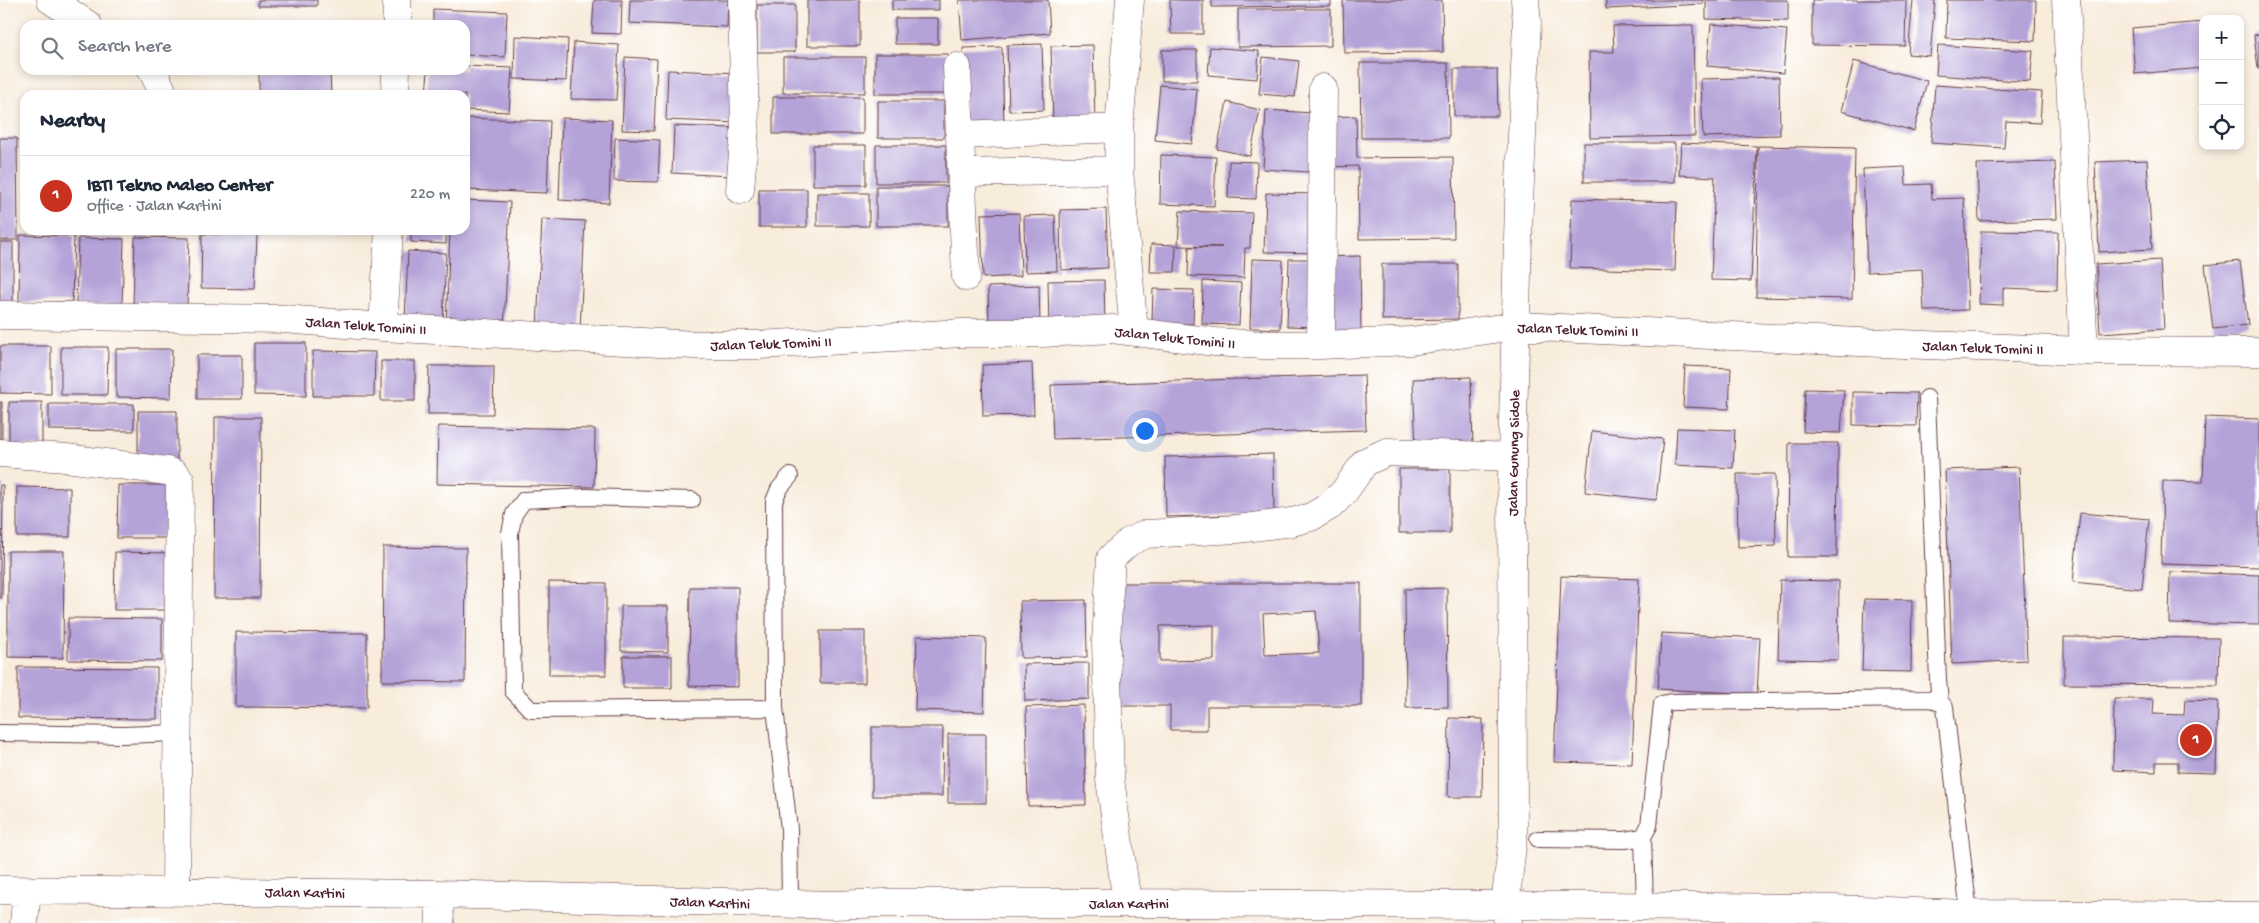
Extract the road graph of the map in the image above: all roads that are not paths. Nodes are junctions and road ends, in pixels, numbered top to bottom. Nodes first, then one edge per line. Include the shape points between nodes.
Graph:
1 (51, 0) edge
2 (397, 0) edge
3 (742, 0) edge
4 (1130, 0) edge
5 (1525, 0) edge
6 (2066, 0) edge
7 (81, 20) edge
8 (397, 20) edge
9 (957, 67) dead end
10 (396, 75) edge
11 (1323, 88) dead end
12 (395, 90) edge
13 (1118, 128) junction
14 (961, 135) junction
15 (1119, 170) junction
16 (962, 174) junction
17 (740, 190) dead end
18 (389, 235) edge
19 (966, 277) dead end
20 (0, 315) edge
21 (1516, 326) junction
22 (383, 327) junction
23 (1134, 331) junction
24 (1322, 345) junction
25 (2084, 351) junction
26 (2259, 352) edge
27 (1927, 398) dead end
28 (0, 453) edge
29 (1512, 457) junction
30 (790, 476) dead end
31 (692, 500) dead end
32 (1940, 702) junction
33 (775, 708) junction
34 (0, 733) edge
35 (177, 733) junction
36 (1643, 837) junction
37 (1538, 839) dead end
38 (0, 890) edge
39 (27, 890) junction
40 (176, 891) junction
41 (440, 894) junction
42 (1127, 903) junction
43 (790, 904) junction
44 (1645, 906) junction
45 (885, 913) edge
46 (834, 914) edge
47 (1507, 914) edge
48 (1969, 914) junction
49 (1806, 915) edge
50 (2259, 916) edge
51 (2010, 918) edge
52 (24, 923) edge
53 (440, 923) edge

1 - 7 street
2 - 8 street
3 - 17 street via 745,127
4 - 13 street
5 - 21 street, Jalan Gunung Sidole
6 - 25 street
9 - 14 street
10 - 12 street
11 - 24 street
13 - 14 street
13 - 15 street
14 - 16 street
15 - 16 street
15 - 23 street
16 - 19 street
18 - 22 street
20 - 22 street, Jalan Teluk Tomini II via 284,319
21 - 24 street, Jalan Teluk Tomini II via 1411,341
21 - 25 street, Jalan Teluk Tomini II
21 - 29 street, Jalan Gunung Sidole
22 - 23 street, Jalan Teluk Tomini II via 694,345 768,345 962,333
23 - 24 street, Jalan Teluk Tomini II via 1215,342
25 - 26 street, Jalan Teluk Tomini II
27 - 32 lane
28 - 35 street via 167,471 180,480
29 - 42 street via 1387,452 1365,462 1339,497 1312,517 1237,529 1146,534 1128,542 1111,558 1106,642 1110,779
29 - 47 street, Jalan Gunung Sidole via 1513,838
30 - 33 lane via 774,501
31 - 33 lane via 585,497 524,500 514,514 510,532 513,691 532,710
32 - 36 lane via 1931,699 1662,704 1648,826
32 - 48 lane via 1945,707
33 - 43 lane via 789,829
34 - 35 lane
35 - 40 street
36 - 37 lane via 1625,840
36 - 44 lane
38 - 39 street, Jalan Kartini
39 - 40 street, Jalan Kartini
39 - 52 street
40 - 41 street, Jalan Kartini
41 - 43 street, Jalan Kartini
41 - 53 street
42 - 45 street, Jalan Kartini
42 - 47 street, Jalan Kartini
43 - 46 street, Jalan Kartini
44 - 47 street, Jalan Kartini
44 - 49 street, Jalan Kartini
45 - 46 street, Jalan Kartini
48 - 49 street, Jalan Kartini
48 - 51 street, Jalan Kartini
50 - 51 street, Jalan Kartini

